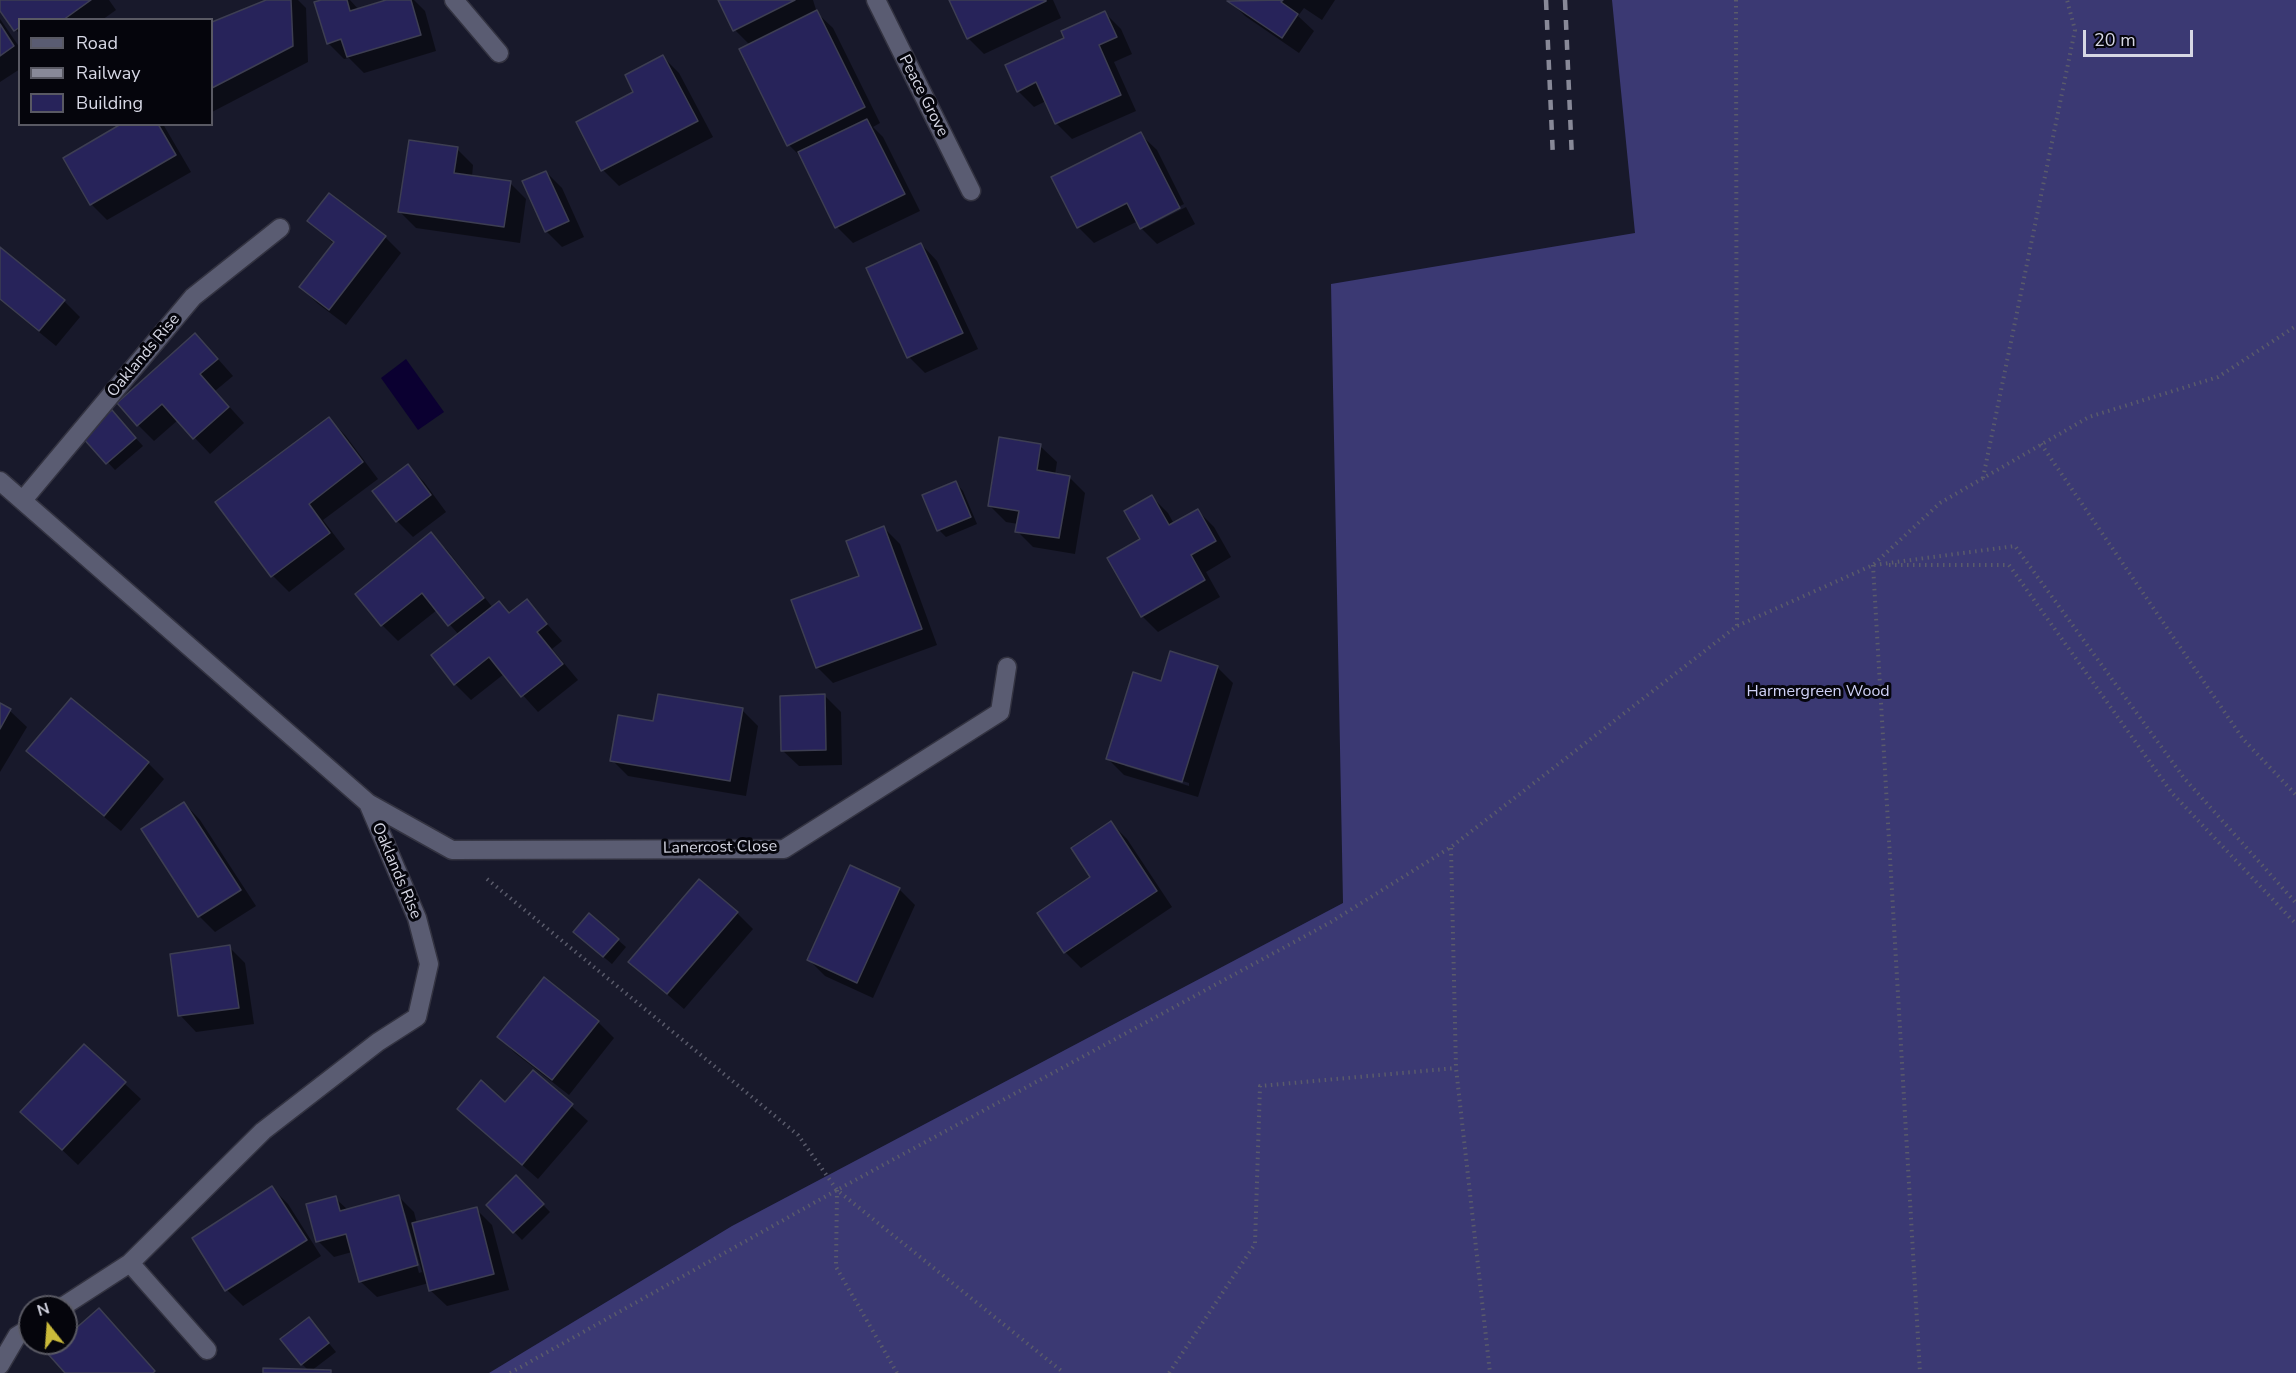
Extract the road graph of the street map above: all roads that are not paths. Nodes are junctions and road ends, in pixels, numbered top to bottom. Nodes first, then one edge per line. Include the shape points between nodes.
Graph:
1 (454, 0) edge
2 (876, 0) edge
3 (499, 53) dead end
4 (971, 191) dead end
5 (280, 228) dead end
6 (0, 481) edge
7 (23, 500) junction
8 (1007, 667) dead end
9 (368, 803) junction
10 (130, 1263) junction
11 (78, 1297) edge
12 (18, 1335) edge
13 (207, 1350) dead end
14 (0, 1365) edge

1 - 3 street
2 - 4 street, Peace Grove
5 - 7 street, Oaklands Rise via 193,297
6 - 7 street, Oaklands Rise
7 - 9 street, Oaklands Rise
8 - 9 street, Lanercost Close via 1000,712 784,849 452,850
9 - 10 street, Oaklands Rise via 417,918 429,964 417,1017 262,1131
10 - 11 street, Oaklands Rise
10 - 13 street
12 - 14 street

